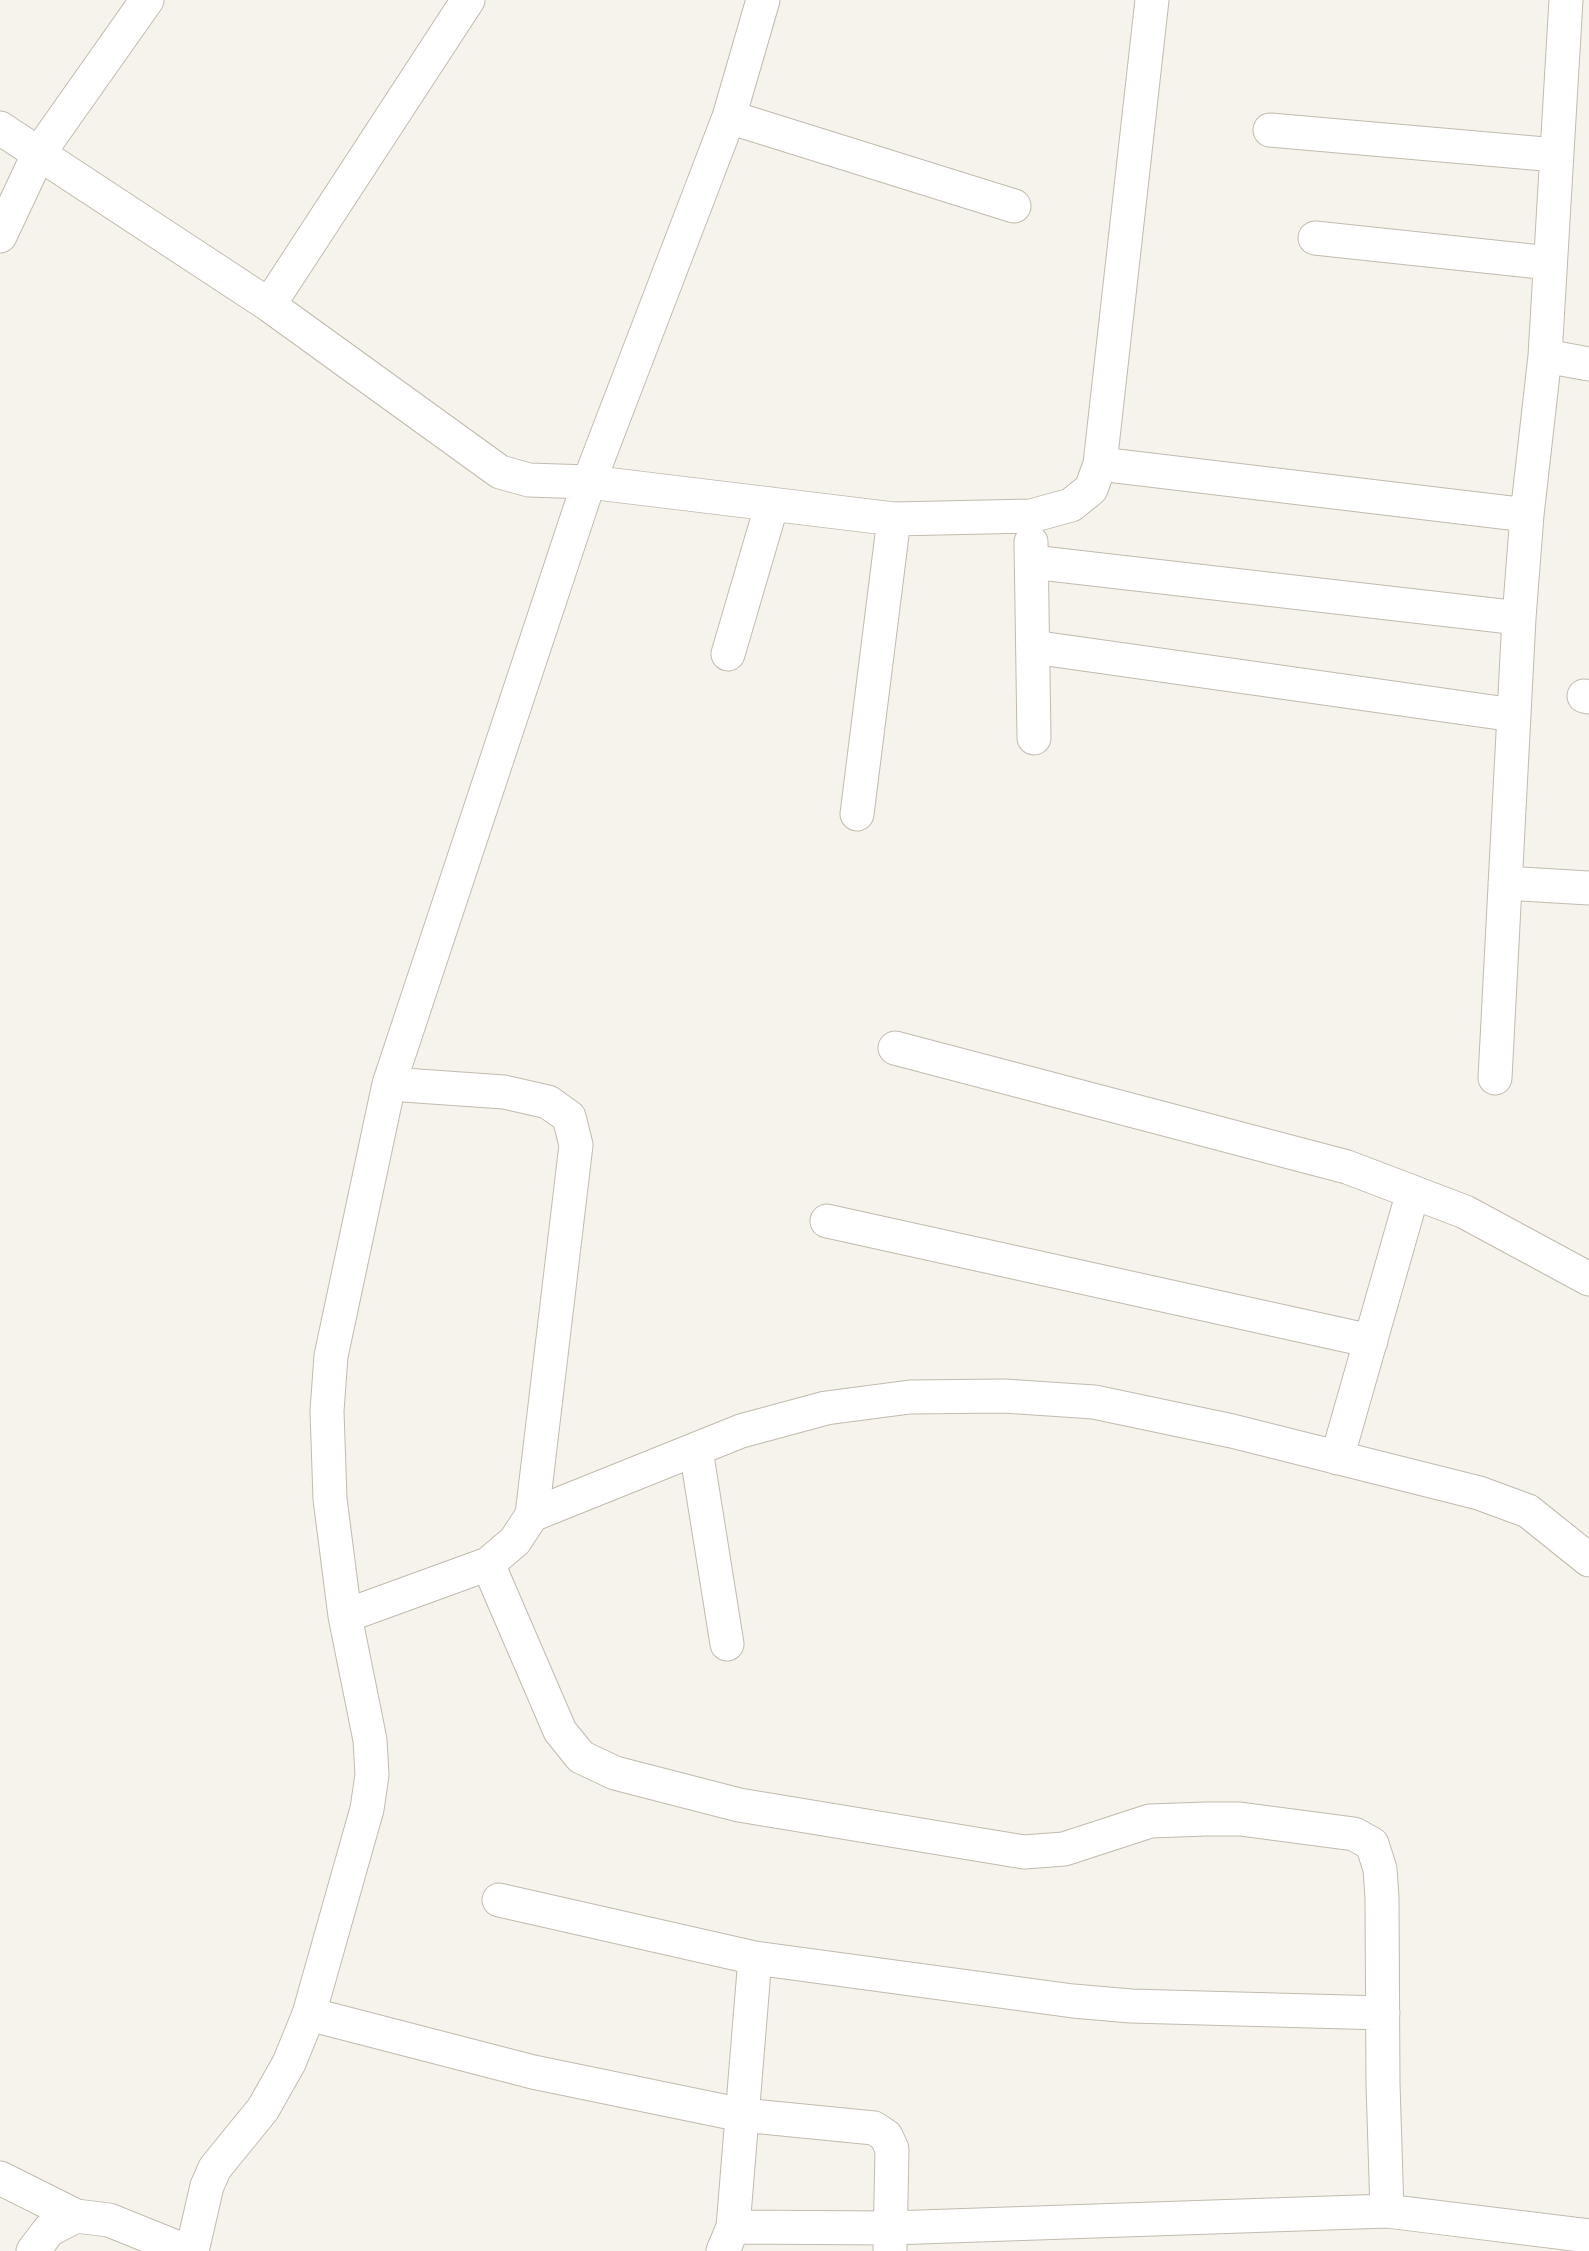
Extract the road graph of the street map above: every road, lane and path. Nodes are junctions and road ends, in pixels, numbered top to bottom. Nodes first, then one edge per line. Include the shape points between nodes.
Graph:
1 (147, 0) edge
2 (468, 0) edge
3 (763, 0) edge
4 (1152, 0) edge
5 (1566, 0) edge
6 (729, 117) junction
7 (0, 128) edge
8 (1270, 130) dead end
9 (39, 153) junction
10 (1556, 154) junction
11 (1014, 206) dead end
12 (0, 236) edge
13 (1315, 238) dead end
14 (1550, 263) junction
15 (269, 305) junction
16 (1545, 357) junction
17 (1589, 364) edge
18 (1100, 464) junction
19 (589, 482) junction
20 (772, 504) junction
21 (1527, 515) junction
22 (1031, 516) junction
23 (894, 519) junction
24 (1032, 562) junction
25 (1519, 618) junction
26 (1032, 646) junction
27 (728, 654) dead end
28 (1514, 715) junction
29 (1034, 738) dead end
30 (857, 814) dead end
31 (1505, 883) junction
32 (1589, 888) edge
33 (895, 1047) dead end
34 (1495, 1078) dead end
35 (389, 1083) junction
36 (1413, 1192) junction
37 (827, 1221) dead end
38 (1589, 1279) edge
39 (1371, 1341) junction
40 (696, 1450) junction
41 (1337, 1458) junction
42 (532, 1515) junction
43 (1589, 1560) edge
44 (488, 1564) junction
45 (345, 1616) junction
46 (727, 1644) dead end
47 (499, 1900) dead end
48 (755, 1958) junction
49 (1383, 2013) junction
50 (309, 2014) junction
51 (742, 2115) junction
52 (0, 2178) edge
53 (1387, 2211) junction
54 (76, 2216) junction
55 (1589, 2236) edge
56 (728, 2239) edge
57 (891, 2240) edge
58 (33, 2251) edge
59 (186, 2251) edge
60 (192, 2251) edge

1 - 9 street
2 - 15 street
3 - 6 street
4 - 18 street
5 - 10 street
6 - 11 street
6 - 19 street
7 - 9 street
8 - 10 street
9 - 12 street
9 - 15 street
10 - 14 street
13 - 14 street
14 - 16 street
15 - 19 street via 500,472 529,480
16 - 17 street
16 - 21 street
18 - 21 street
18 - 22 street via 1091,489 1071,506
19 - 20 street
19 - 35 street
20 - 23 street
20 - 27 street
21 - 25 street
22 - 23 street
22 - 24 street
23 - 30 street
24 - 25 street
24 - 26 street
25 - 28 street
26 - 28 street
26 - 29 street
28 - 31 street
31 - 32 street
31 - 34 street
33 - 36 street via 1347,1167
35 - 42 street via 504,1092 548,1102 569,1117 576,1144
35 - 45 street via 331,1356 327,1400 330,1498
36 - 38 street via 1465,1212
36 - 39 street
37 - 39 street
39 - 41 street
40 - 41 street via 741,1431 826,1408 910,1397 1004,1396 1094,1402
40 - 42 street
40 - 46 street
41 - 43 street via 1479,1493 1528,1511
42 - 44 street via 514,1541
44 - 45 street
44 - 49 street via 560,1731 581,1757 615,1773 739,1805 1024,1852 1064,1849 1149,1821 1240,1819 1354,1834 1372,1845 1380,1869
45 - 50 street via 370,1740 372,1775 367,1809
47 - 48 street
48 - 49 street via 1073,2001
48 - 51 street
49 - 53 street
50 - 51 street via 533,2072
50 - 60 street via 289,2063 263,2109 215,2168
51 - 56 street
51 - 57 street via 874,2128 886,2136 892,2149
52 - 54 street
53 - 55 street
53 - 57 street
54 - 58 street via 49,2230
54 - 59 street via 109,2220
56 - 57 street

